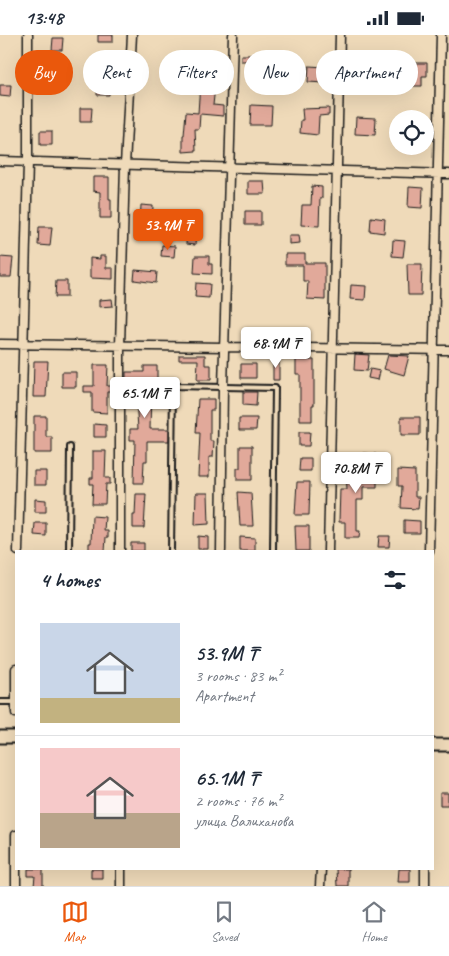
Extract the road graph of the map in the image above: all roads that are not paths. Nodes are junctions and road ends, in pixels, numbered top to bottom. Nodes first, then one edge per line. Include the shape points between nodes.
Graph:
1 (28, 35) edge
2 (132, 35) edge
3 (233, 35) edge
4 (340, 35) edge
5 (441, 35) edge
6 (0, 161) edge
7 (28, 162) junction
8 (125, 165) junction
9 (229, 168) junction
10 (337, 171) junction
11 (438, 174) junction
12 (449, 174) edge
13 (0, 344) edge
14 (22, 344) junction
15 (120, 346) junction
16 (224, 347) junction
17 (333, 348) junction
18 (433, 349) junction
19 (449, 350) edge
20 (223, 387) junction
21 (70, 447) dead end
22 (18, 550) edge
23 (69, 550) edge
24 (120, 550) edge
25 (171, 550) edge
26 (221, 550) edge
27 (273, 550) edge
28 (328, 550) edge
29 (430, 550) edge
30 (0, 702) edge
31 (15, 702) edge
32 (0, 737) edge
33 (15, 737) edge
34 (434, 745) edge
35 (449, 745) edge
36 (16, 870) edge
37 (121, 870) edge
38 (321, 870) edge
39 (425, 870) edge
40 (16, 886) edge
41 (121, 886) edge
42 (320, 886) edge
43 (425, 886) edge

1 - 7 street
2 - 8 street
3 - 9 street
4 - 10 street
5 - 11 street
6 - 7 street
7 - 8 street
7 - 14 street
8 - 9 street
8 - 15 street
9 - 10 street
9 - 16 street
10 - 11 street
10 - 17 street
11 - 12 street
11 - 18 street
13 - 14 street
14 - 15 street
14 - 22 street
15 - 16 street
15 - 24 street
16 - 17 street
16 - 20 street
17 - 18 street
17 - 28 street
18 - 19 street
18 - 29 street
20 - 25 lane via 173,386
20 - 26 street
20 - 27 lane via 275,388
21 - 23 lane
30 - 31 lane
32 - 33 main road
34 - 35 main road
36 - 40 street
37 - 41 street
38 - 42 street
39 - 43 street

